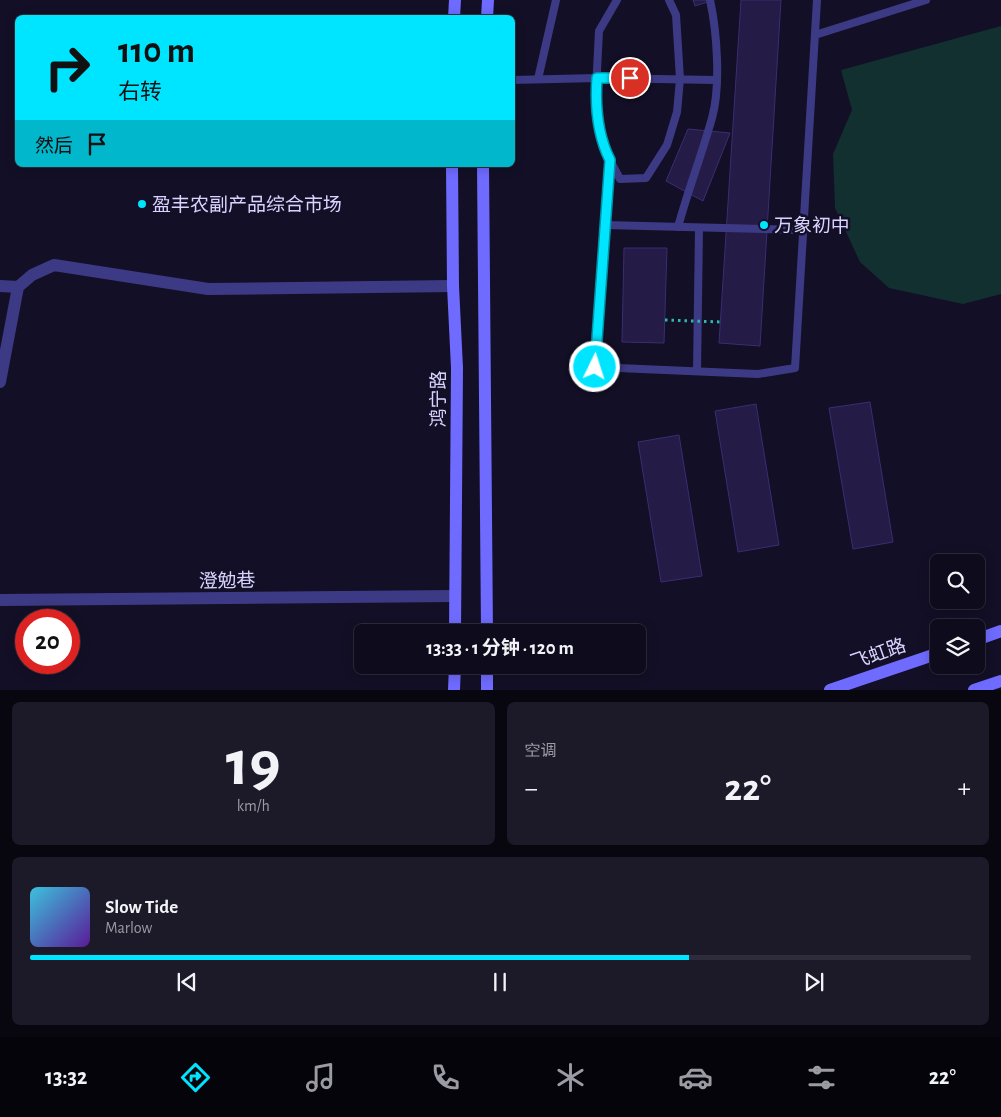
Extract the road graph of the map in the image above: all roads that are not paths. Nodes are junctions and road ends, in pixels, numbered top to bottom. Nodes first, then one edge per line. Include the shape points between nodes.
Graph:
1 (455, 0) edge
2 (488, 0) edge
3 (556, 0) edge
4 (617, 0) edge
5 (669, 0) edge
6 (710, 0) edge
7 (817, 0) edge
8 (926, 0) edge
9 (454, 15) edge
10 (487, 15) edge
11 (815, 35) junction
12 (597, 78) junction
13 (538, 79) junction
14 (680, 79) junction
15 (515, 80) edge
16 (716, 80) junction
17 (610, 160) junction
18 (452, 167) edge
19 (483, 167) edge
20 (605, 225) junction
21 (678, 227) junction
22 (699, 228) junction
23 (803, 230) junction
24 (0, 286) edge
25 (454, 286) junction
26 (18, 287) junction
27 (697, 371) junction
28 (0, 382) edge
29 (455, 596) junction
30 (0, 600) edge
31 (455, 624) edge
32 (487, 624) edge
33 (1001, 632) edge
34 (985, 637) edge
35 (930, 656) edge
36 (455, 674) edge
37 (487, 674) edge
38 (1001, 681) edge
39 (454, 690) edge
40 (487, 690) edge
41 (830, 690) edge
42 (974, 690) edge

1 - 9 main road
2 - 10 main road
3 - 13 lane
4 - 12 lane via 599,31
5 - 14 lane via 676,15
6 - 16 lane via 715,23
7 - 11 lane
8 - 11 lane
11 - 23 lane
12 - 13 lane
12 - 14 lane
12 - 17 lane via 595,108
13 - 15 lane
14 - 16 lane
14 - 17 lane via 677,112 667,145 646,178 620,179
16 - 21 lane via 713,116
17 - 20 lane
18 - 25 main road, 鸿宁路
19 - 32 main road
20 - 21 lane
20 - 27 lane via 595,367
21 - 22 lane
22 - 23 lane
22 - 27 lane
23 - 27 lane via 794,368 758,374
24 - 26 street
25 - 26 street via 208,289 54,265 32,275
25 - 29 main road, 鸿宁路 via 457,368
26 - 28 street
29 - 30 street, 澄勉巷
29 - 31 main road, 鸿宁路
33 - 34 main road
35 - 41 main road, 飞虹路
36 - 39 main road
37 - 40 main road
38 - 42 main road

